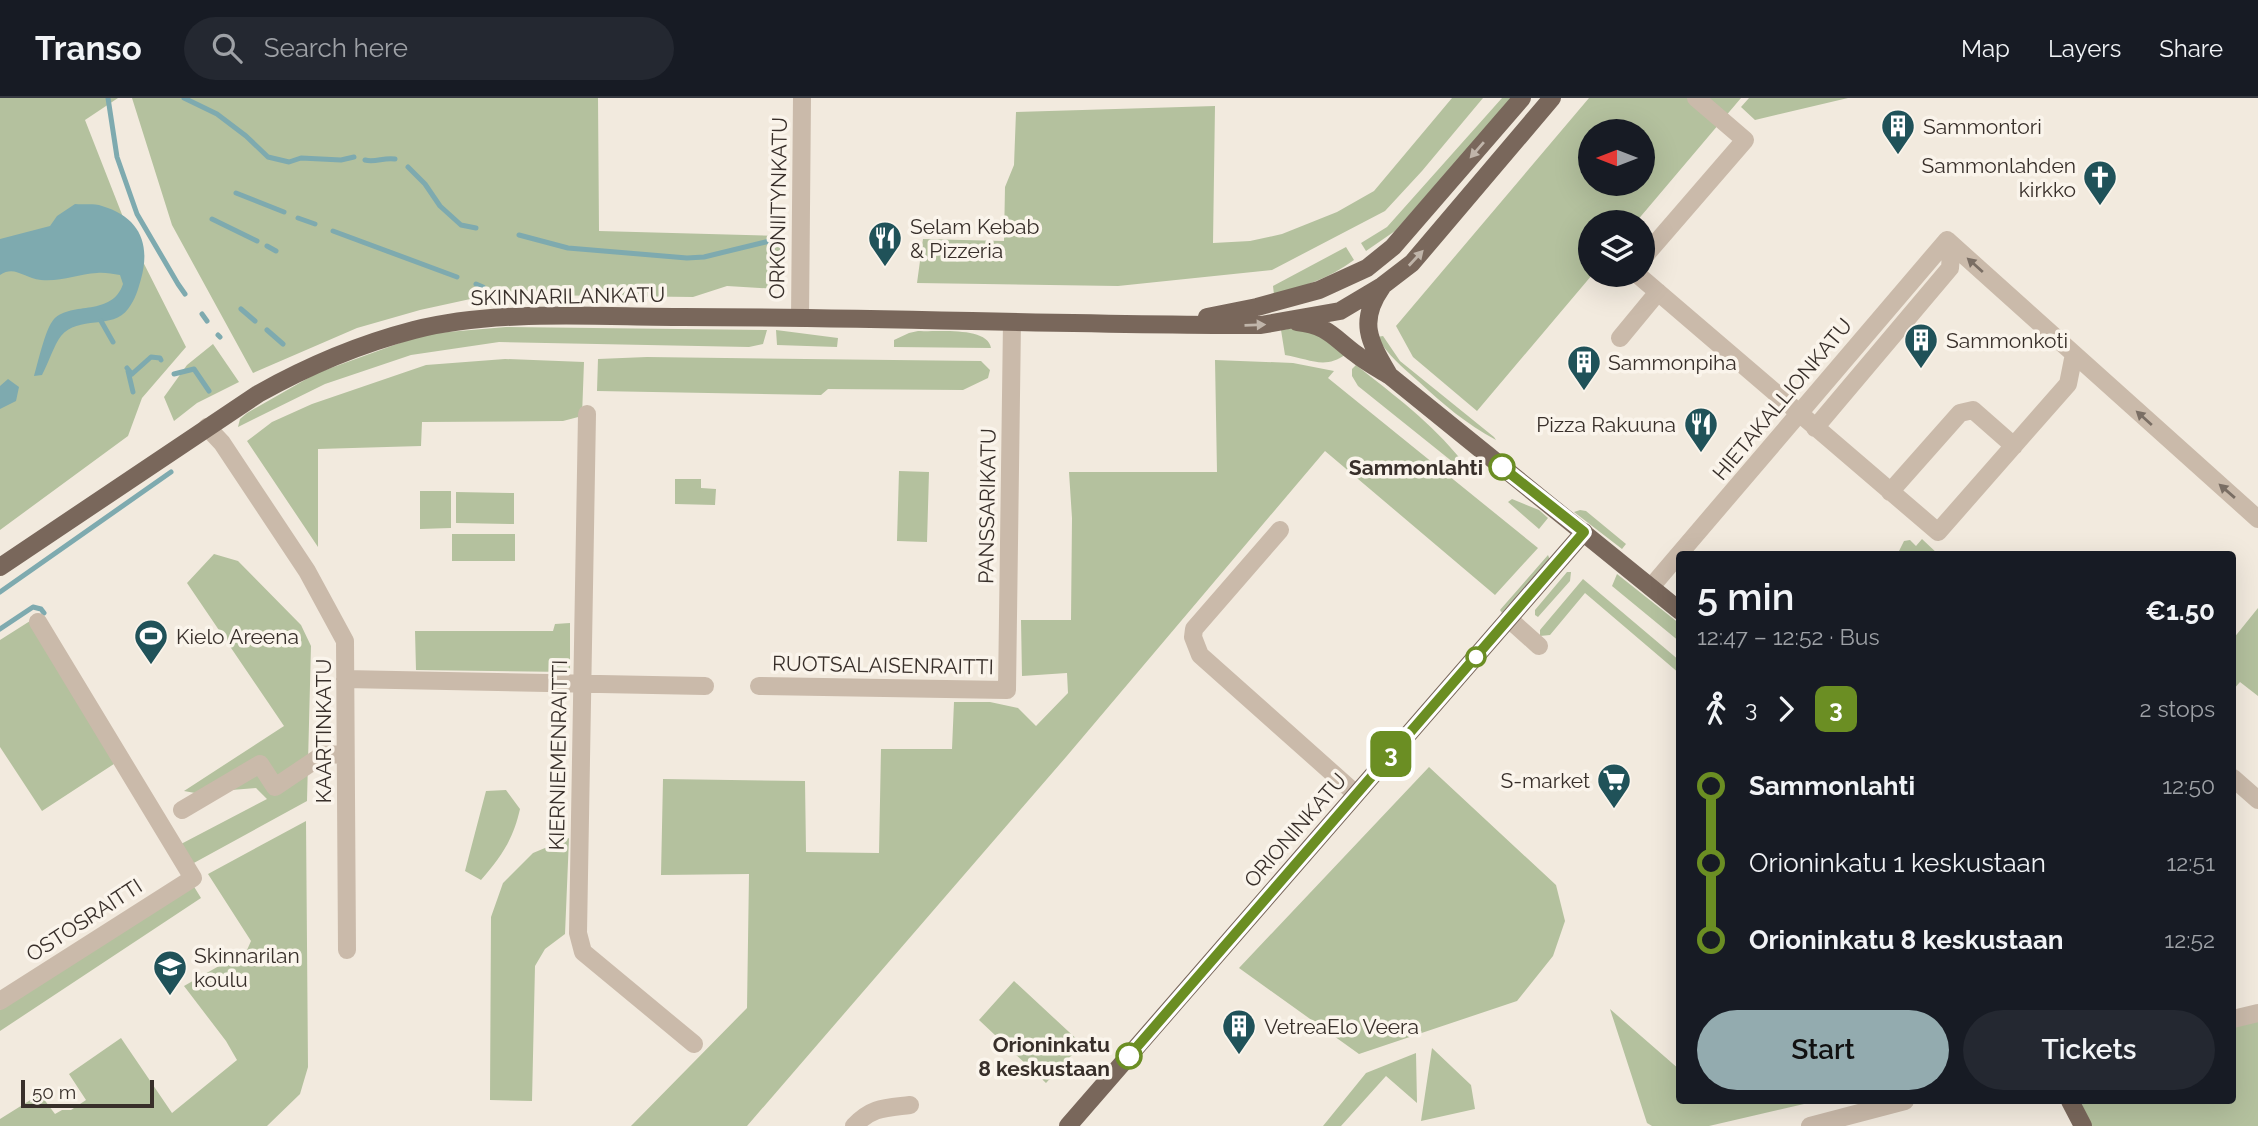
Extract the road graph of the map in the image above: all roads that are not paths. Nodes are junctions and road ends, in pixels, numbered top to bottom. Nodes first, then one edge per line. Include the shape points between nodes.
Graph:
1 (802, 98) edge
2 (1522, 98) edge
3 (1552, 98) edge
4 (1696, 98) edge
5 (1945, 242) junction
6 (1655, 244) edge
7 (1367, 268) junction
8 (1382, 286) junction
9 (1652, 287) edge
10 (1658, 292) junction
11 (1306, 294) junction
12 (1336, 310) junction
13 (800, 318) junction
14 (1290, 321) junction
15 (1012, 322) junction
16 (1163, 325) junction
17 (1620, 338) dead end
18 (1340, 339) junction
19 (1369, 339) junction
20 (2074, 354) junction
21 (1390, 376) junction
22 (1798, 413) junction
23 (587, 414) dead end
24 (207, 427) junction
25 (1815, 428) junction
26 (2014, 446) junction
27 (1890, 492) junction
28 (2258, 519) edge
29 (1280, 530) dead end
30 (1584, 532) junction
31 (1681, 551) edge
32 (1676, 557) edge
33 (0, 568) edge
34 (1651, 587) junction
35 (1676, 608) edge
36 (1508, 619) junction
37 (38, 622) dead end
38 (1539, 646) dead end
39 (345, 679) junction
40 (582, 683) junction
41 (705, 686) dead end
42 (759, 686) dead end
43 (1007, 690) joint
44 (345, 755) junction
45 (2236, 781) edge
46 (1356, 794) junction
47 (2258, 800) edge
48 (182, 810) dead end
49 (346, 950) dead end
50 (0, 1001) edge
51 (2258, 1013) edge
52 (2236, 1018) edge
53 (694, 1044) dead end
54 (2071, 1104) edge
55 (910, 1105) dead end
56 (1870, 1105) edge
57 (854, 1126) edge
58 (1068, 1126) edge
59 (1812, 1126) edge
60 (2082, 1126) edge

1 - 13 street, ORKONIITYNKATU
2 -> 7 main road, SKINNARILANKATU via 1393,247
8 -> 3 main road, SKINNARILANKATU via 1412,263
4 - 6 street via 1745,140
20 -> 5 street
5 - 22 street, HIETAKALLIONKATU
5 - 25 street via 1951,254 1950,268
7 - 11 main road, SKINNARILANKATU
7 - 12 main road via 1349,285
8 - 12 main road, SKINNARILANKATU
8 - 19 main road via 1368,314
9 - 10 street
10 - 17 street
10 - 22 street
11 - 12 main road
11 - 16 main road, SKINNARILANKATU
12 - 14 main road, SKINNARILANKATU
12 - 18 main road via 1334,325
12 - 19 main road
13 - 15 main road, SKINNARILANKATU
13 - 24 main road, SKINNARILANKATU via 514,317 460,321 414,330 294,374
16 -> 14 main road, SKINNARILANKATU
14 - 18 main road via 1310,323
15 - 16 main road, SKINNARILANKATU
15 - 43 street, PANSSARIKATU
18 - 21 main road
19 - 21 main road
20 - 26 street via 2068,384
28 -> 20 street
21 - 30 main road
22 - 25 street
22 - 31 street, HIETAKALLIONKATU
23 - 40 street, KIERNIEMENRAITTI
24 - 33 main road, SKINNARILANKATU
24 - 39 street, KAARTINKATU via 222,443 331,613 345,641
25 - 27 street
26 - 27 street via 1973,410 1960,413
26 - 27 street via 1938,532
29 - 46 street via 1194,629 1193,637 1200,655
30 - 34 main road
30 - 36 main road, ORIONINKATU
32 - 34 street, HIETAKALLIONKATU
34 - 35 main road
36 - 38 street
36 - 46 main road, ORIONINKATU
37 - 50 street, OSTOSRAITTI via 103,722 193,878
39 - 40 street
39 - 44 street, KAARTINKATU
40 - 41 street
40 - 53 street, KIERNIEMENRAITTI via 578,933 583,952
42 - 43 street, RUOTSALAISENRAITTI
44 - 48 street via 324,754 275,787 260,764
44 - 49 street, KAARTINKATU
45 - 47 street
46 - 58 main road, ORIONINKATU
51 - 52 street
54 - 60 main road
55 - 57 street via 866,1114
56 - 59 street

